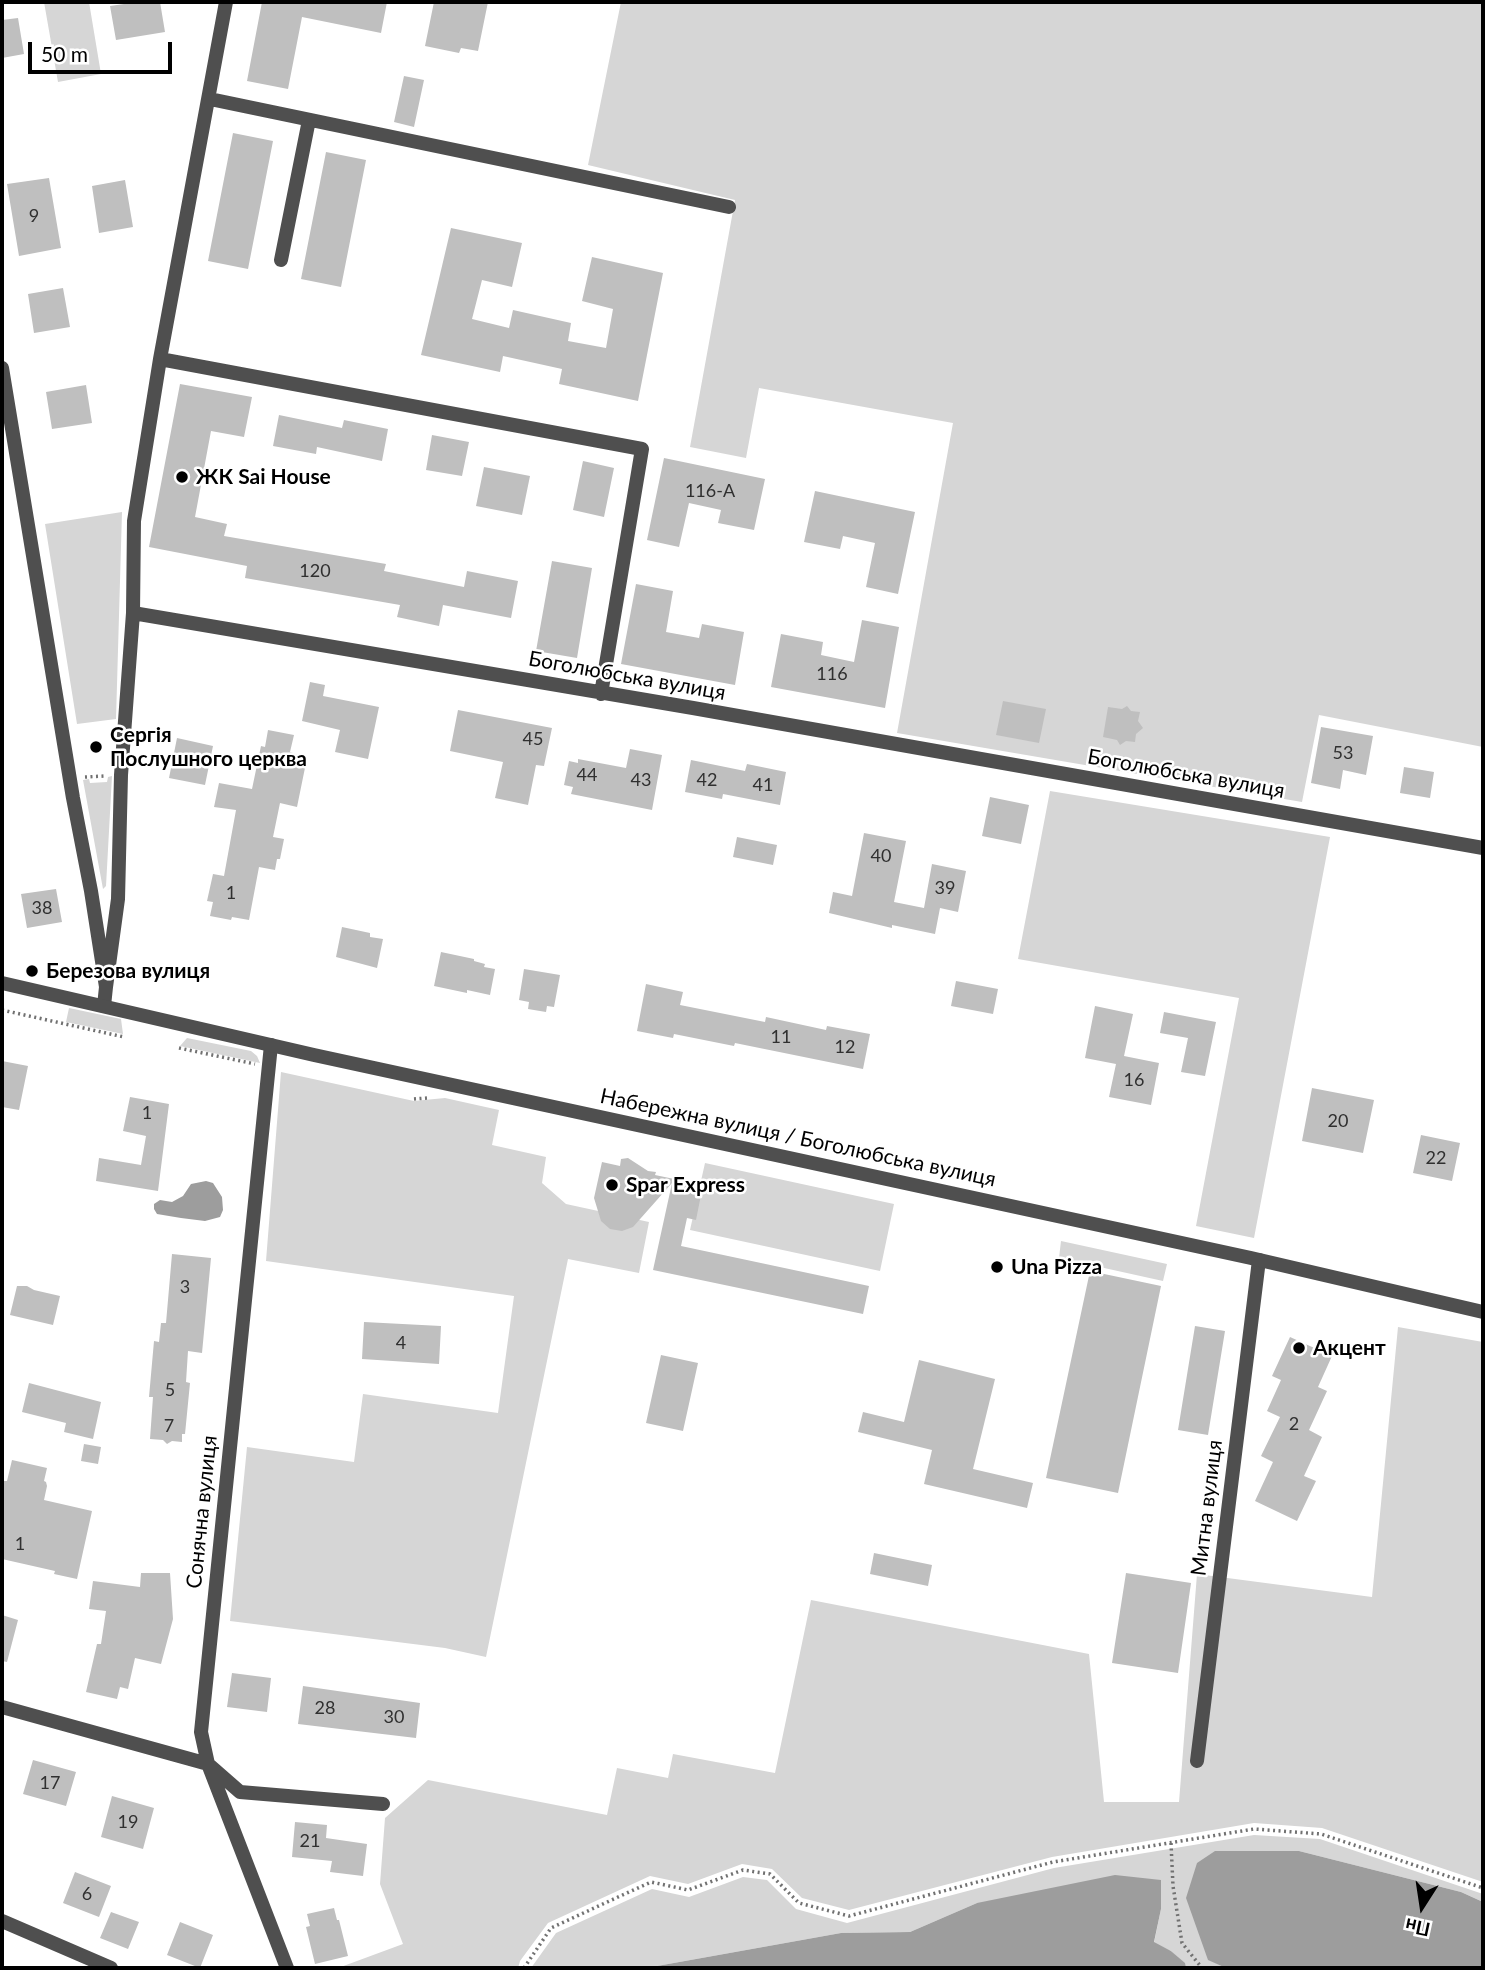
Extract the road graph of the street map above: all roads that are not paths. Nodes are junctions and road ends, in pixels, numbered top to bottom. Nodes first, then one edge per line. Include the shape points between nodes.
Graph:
1 (226, 2) edge
2 (210, 99) junction
3 (309, 120) junction
4 (729, 207) dead end
5 (281, 260) dead end
6 (160, 359) junction
7 (2, 368) edge
8 (133, 614) junction
9 (601, 694) junction
10 (1483, 848) edge
11 (2, 983) edge
12 (106, 987) junction
13 (104, 1006) junction
14 (271, 1045) junction
15 (1259, 1261) junction
16 (1483, 1312) edge
17 (2, 1707) edge
18 (1197, 1761) dead end
19 (208, 1764) junction
20 (383, 1804) dead end
21 (2, 1921) edge
22 (111, 1968) edge
23 (287, 1968) edge

1 - 2 street
2 - 3 street
2 - 6 street
3 - 4 street
3 - 5 street
6 - 8 street via 134,521
6 - 9 street via 642,449
7 - 12 street
8 - 9 street, Боголюбська вулиця
8 - 12 street via 121,775 118,899
9 - 10 street, Боголюбська вулиця
11 - 13 street, Набережна вулиця / Боголюбська вулиця
12 - 13 street
13 - 14 street, Набережна вулиця / Боголюбська вулиця
14 - 15 street, Набережна вулиця / Боголюбська вулиця
14 - 19 street, Сонячна вулиця via 201,1732
15 - 16 street, Набережна вулиця / Боголюбська вулиця
15 - 18 street, Митна вулиця
17 - 19 street
19 - 20 street via 240,1792
19 - 23 street, Сонячна вулиця
21 - 22 street

